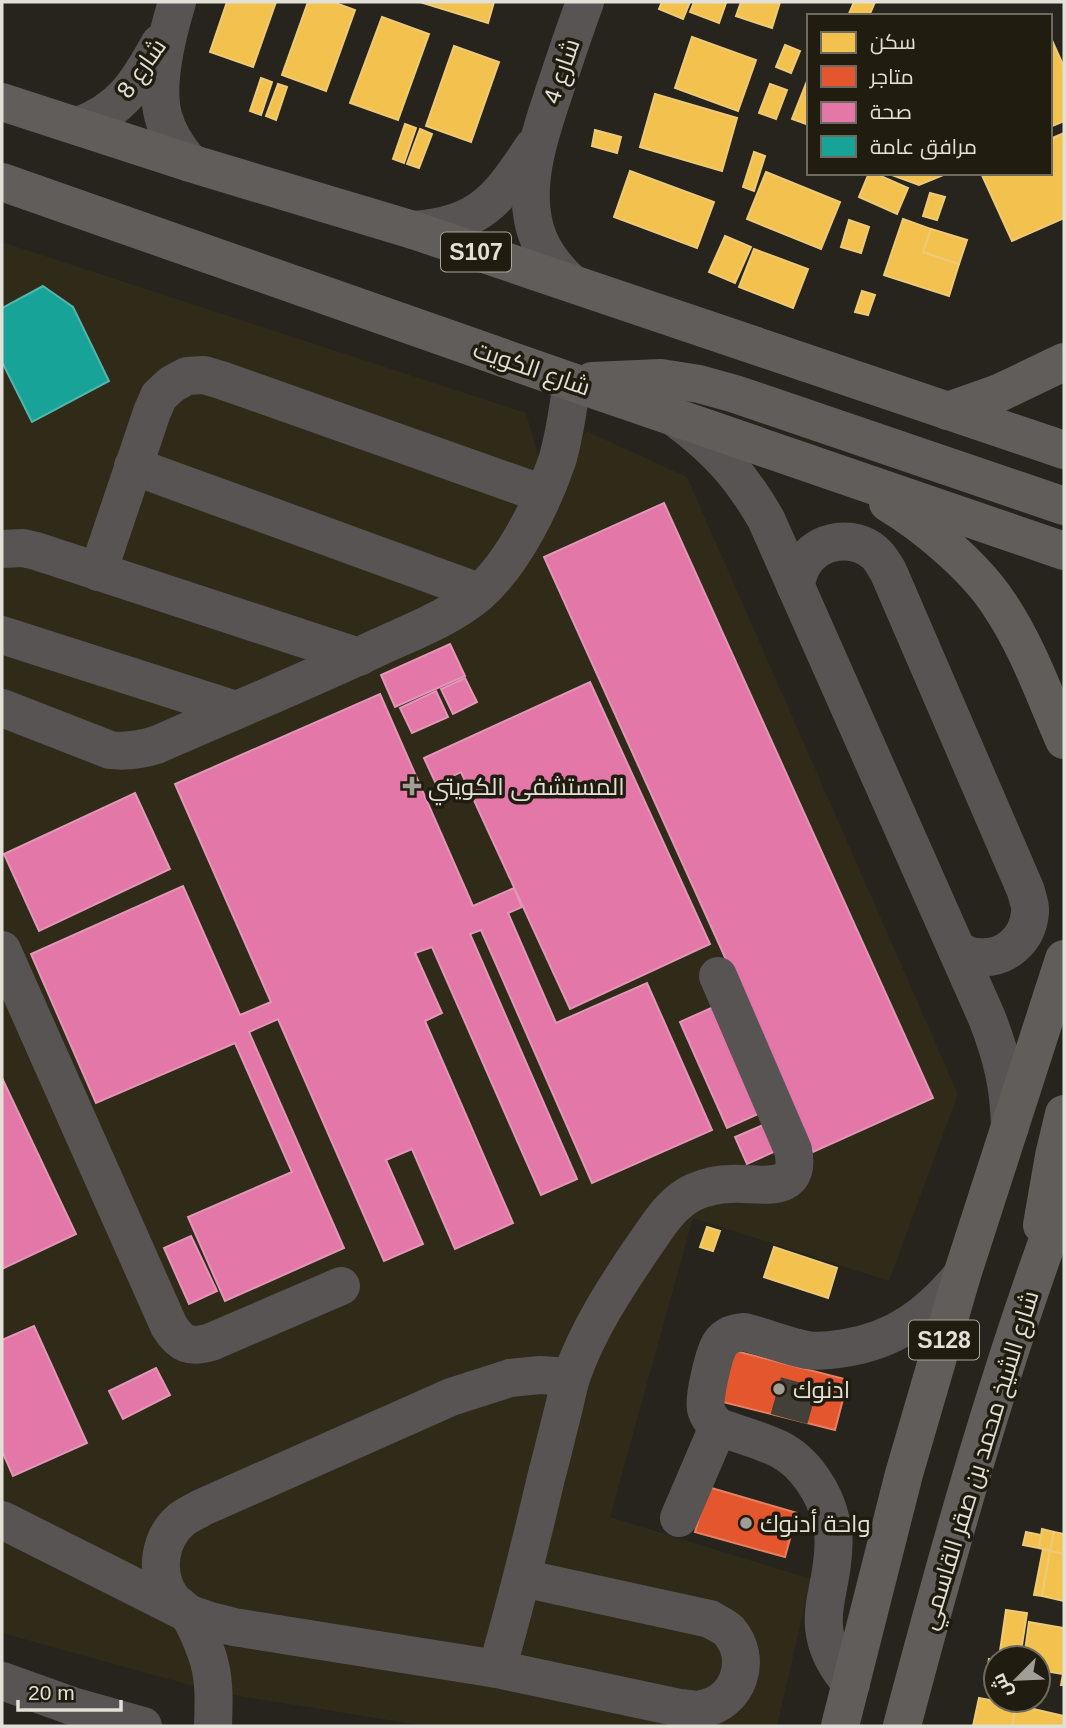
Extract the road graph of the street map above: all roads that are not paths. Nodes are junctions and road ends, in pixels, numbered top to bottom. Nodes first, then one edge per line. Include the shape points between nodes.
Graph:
1 (585, 2) edge
2 (173, 16) edge
3 (2, 102) edge
4 (78, 126) junction
5 (538, 140) junction
6 (190, 163) junction
7 (6, 187) edge
8 (413, 230) junction
9 (571, 283) junction
10 (1064, 362) edge
11 (572, 382) junction
12 (948, 411) junction
13 (674, 417) junction
14 (1064, 450) edge
15 (133, 466) junction
16 (821, 467) junction
17 (543, 494) junction
18 (1064, 506) edge
19 (2, 549) edge
20 (1064, 551) edge
21 (98, 572) junction
22 (795, 585) junction
23 (480, 592) junction
24 (2, 635) edge
25 (359, 657) junction
26 (2, 708) edge
27 (236, 710) junction
28 (1064, 740) edge
29 (2, 950) edge
30 (957, 950) junction
31 (1064, 959) edge
32 (718, 976) dead end
33 (1064, 1114) edge
34 (1010, 1127) junction
35 (1064, 1196) edge
36 (1037, 1268) junction
37 (962, 1275) junction
38 (341, 1286) dead end
39 (571, 1377) junction
40 (718, 1427) junction
41 (679, 1518) dead end
42 (2, 1520) edge
43 (522, 1578) junction
44 (187, 1613) junction
45 (497, 1669) junction
46 (2, 1681) edge
47 (851, 1684) junction
48 (144, 1726) edge
49 (213, 1726) edge
50 (840, 1726) edge
51 (902, 1726) edge

1 - 5 street, شارع 4
2 - 4 street, شارع 8 via 140,78 123,99
2 - 6 street, شارع 8 via 159,84 160,101 169,135
3 - 4 main road, S107
4 - 6 main road, S107
5 - 8 street, شارع 4 via 488,205 453,224
5 - 9 street, شارع 4 via 530,202 533,221 547,255
6 - 8 main road, S107
7 - 11 main road, شارع الكويت
8 - 9 main road, S107
9 - 12 main road, S107
10 - 12 main road
11 - 13 main road, شارع الكويت
11 - 17 street via 567,422
11 - 18 main road via 661,378 699,384
12 - 14 main road, S107
13 - 16 main road, شارع الكويت
13 - 22 street via 719,454 749,489
15 - 17 street via 159,396 187,376 204,375
15 - 21 street
15 - 23 street
16 - 20 main road, شارع الكويت
16 - 28 main road via 894,506 987,587 1025,649
17 - 23 street via 501,569
19 - 21 street via 23,548
21 - 25 street
22 - 30 street
22 - 30 street via 803,563 817,548 837,541 858,542 876,553 888,571 1031,910 1026,930 1014,947 996,957 976,958
23 - 25 street via 454,611
24 - 27 street
25 - 27 street
26 - 27 street via 95,745 126,752 156,745
29 - 38 street via 176,1337 199,1346 212,1342
30 - 34 street via 997,1044 1005,1071
31 - 34 main road, S128
32 - 39 street via 793,1150 794,1171 779,1184 710,1186 674,1205 601,1311
33 - 36 main road
34 - 37 main road, S128
35 - 36 main road, شارع الشيخ محمد بن صقر القاسمي / S128
36 - 51 main road, شارع الشيخ محمد بن صقر القاسمي / S128 via 976,1461
37 - 40 street via 928,1313 858,1346 806,1359 744,1332 726,1337 716,1353 705,1401 706,1411
37 - 47 main road, S128 via 904,1474
39 - 43 street
39 - 44 street via 510,1378 451,1397 182,1519 168,1535 161,1556 162,1578 171,1598
40 - 41 street
40 - 47 street via 785,1434 797,1463 824,1500 834,1544 824,1630 829,1650
42 - 44 street
43 - 45 street
43 - 45 street via 710,1619 728,1630 739,1648 741,1668 735,1688 720,1703 700,1710
44 - 45 street via 234,1627
44 - 49 street via 212,1672
46 - 48 street
47 - 50 main road, S128

